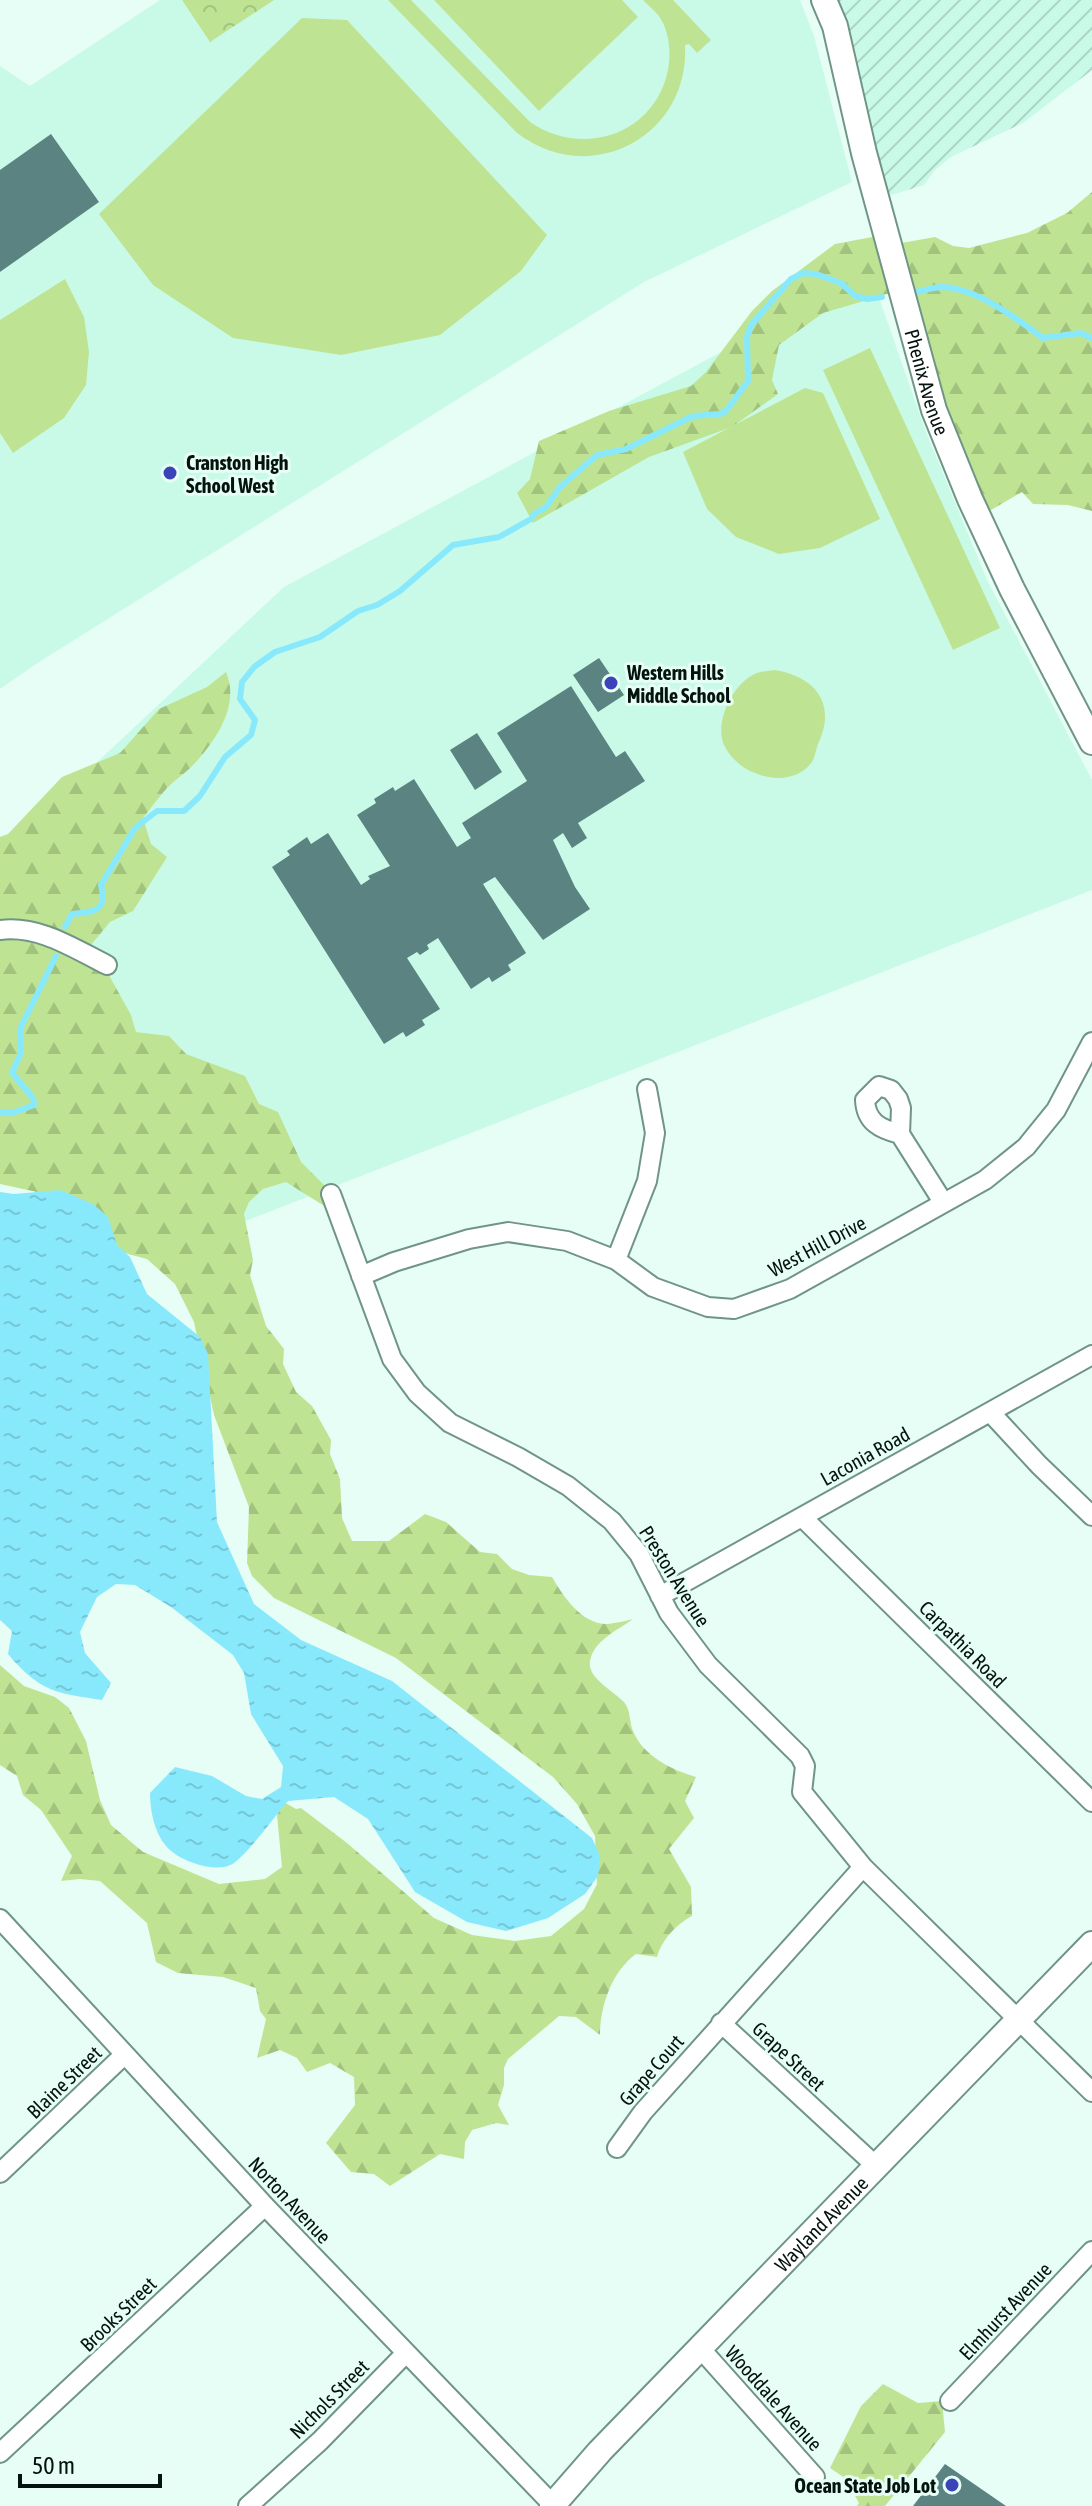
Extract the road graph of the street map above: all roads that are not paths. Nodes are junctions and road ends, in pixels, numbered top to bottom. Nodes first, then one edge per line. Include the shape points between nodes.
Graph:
1 (824, 0) edge
2 (1092, 742) edge
3 (0, 930) edge
4 (107, 965) dead end
5 (1092, 1042) edge
6 (647, 1089) dead end
7 (900, 1134) dead end
8 (331, 1194) dead end
9 (943, 1202) junction
10 (616, 1260) junction
11 (361, 1276) junction
12 (1092, 1355) edge
13 (990, 1412) junction
14 (1092, 1516) edge
15 (802, 1517) junction
16 (660, 1596) junction
17 (1092, 1802) edge
18 (863, 1867) junction
19 (0, 1919) edge
20 (1092, 1944) edge
21 (1018, 2018) junction
22 (721, 2023) junction
23 (124, 2055) junction
24 (1092, 2092) edge
25 (617, 2148) dead end
26 (876, 2166) junction
27 (0, 2173) edge
28 (265, 2206) junction
29 (1092, 2251) edge
30 (700, 2348) junction
31 (405, 2354) junction
32 (950, 2401) dead end
33 (0, 2453) edge
34 (815, 2477) dead end
35 (248, 2506) edge
36 (552, 2506) edge

1 - 2 main road, Phenix Avenue via 934,410 1012,589
3 - 4 street via 32,931
5 - 9 street, West Hill Drive via 1056,1110 1026,1147 985,1180
6 - 10 street via 655,1133 647,1181
7 - 9 street
8 - 11 street, Preston Avenue
9 - 10 street, West Hill Drive via 790,1289 734,1309 708,1307 653,1287
10 - 11 street, West Hill Drive via 567,1241 508,1232 439,1248
11 - 16 street, Preston Avenue via 392,1359 417,1393 450,1423 568,1486 612,1521 639,1554
12 - 13 street, Laconia Road
13 - 14 street
13 - 15 street, Laconia Road
15 - 16 street, Laconia Road
15 - 17 street, Carpathia Road
16 - 18 street, Preston Avenue via 708,1665 800,1756 805,1766 802,1792
18 - 21 street, Preston Avenue
18 - 22 street, Grape Street
19 - 23 street, Norton Avenue
20 - 21 main road, Wayland Avenue
21 - 24 street, Preston Avenue
21 - 26 main road, Wayland Avenue
22 - 25 street, Grape Court
22 - 26 street, Grape Street
23 - 27 street, Blaine Street
23 - 28 street, Norton Avenue
26 - 30 main road, Wayland Avenue
28 - 31 street, Norton Avenue
28 - 33 street, Brooks Street
29 - 32 street, Elmhurst Avenue
30 - 34 street, Wooddale Avenue
30 - 36 main road, Wayland Avenue
31 - 35 street, Nichols Street
31 - 36 street, Norton Avenue

